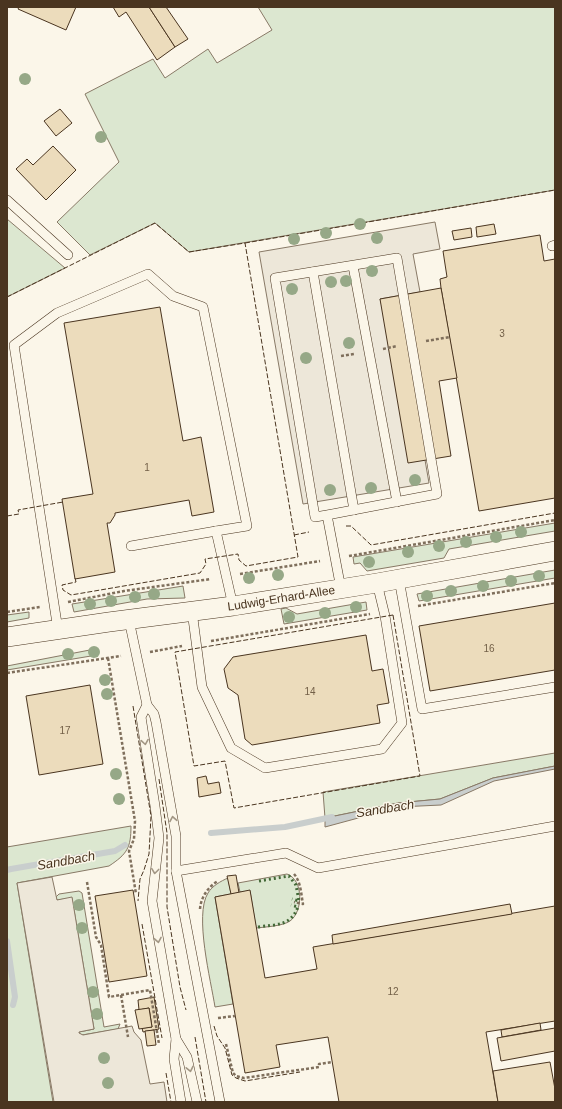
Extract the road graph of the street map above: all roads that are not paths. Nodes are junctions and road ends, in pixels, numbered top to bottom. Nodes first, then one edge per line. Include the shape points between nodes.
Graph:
1 (7, 200) edge
2 (68, 256) dead end
3 (353, 266) junction
4 (313, 272) junction
5 (397, 502) junction
6 (354, 510) junction
7 (327, 515) junction
8 (216, 531) junction
9 (131, 546) dead end
10 (555, 551) edge
11 (399, 579) junction
12 (377, 583) junction
13 (341, 589) junction
14 (233, 606) junction
15 (192, 611) junction
16 (129, 620) junction
17 (58, 630) junction
18 (7, 637) edge
19 (555, 688) edge
20 (147, 704) junction
21 (555, 826) edge
22 (176, 872) junction
23 (176, 1039) junction
24 (181, 1102) edge
25 (197, 1102) edge
26 (220, 1102) edge

1 - 2 lane
3 - 4 lane
3 - 5 lane
3 - 5 lane via 397,258 437,494
4 - 6 lane
4 - 7 lane via 275,278 315,517
5 - 6 lane
6 - 7 lane
7 - 13 lane
8 - 9 lane
8 - 14 lane
8 - 17 lane via 247,526 203,307 173,296 148,274 57,313 14,345
10 - 11 street, Ludwig-Erhard-Allee
11 - 12 street, Ludwig-Erhard-Allee
11 - 19 lane via 422,708
12 - 13 street, Ludwig-Erhard-Allee
12 - 15 lane via 402,723 382,749 265,768 231,748 202,687
13 - 14 street, Ludwig-Erhard-Allee
14 - 15 street, Ludwig-Erhard-Allee
15 - 16 street, Ludwig-Erhard-Allee
16 - 17 street, Ludwig-Erhard-Allee
16 - 20 lane
17 - 18 street, Ludwig-Erhard-Allee
22 -> 20 lane via 176,836 156,722
20 -> 23 lane via 141,717 159,838 152,902
21 - 22 lane via 318,868 286,853
22 - 26 lane
23 - 24 lane via 174,1059
23 -> 25 lane via 187,1057

